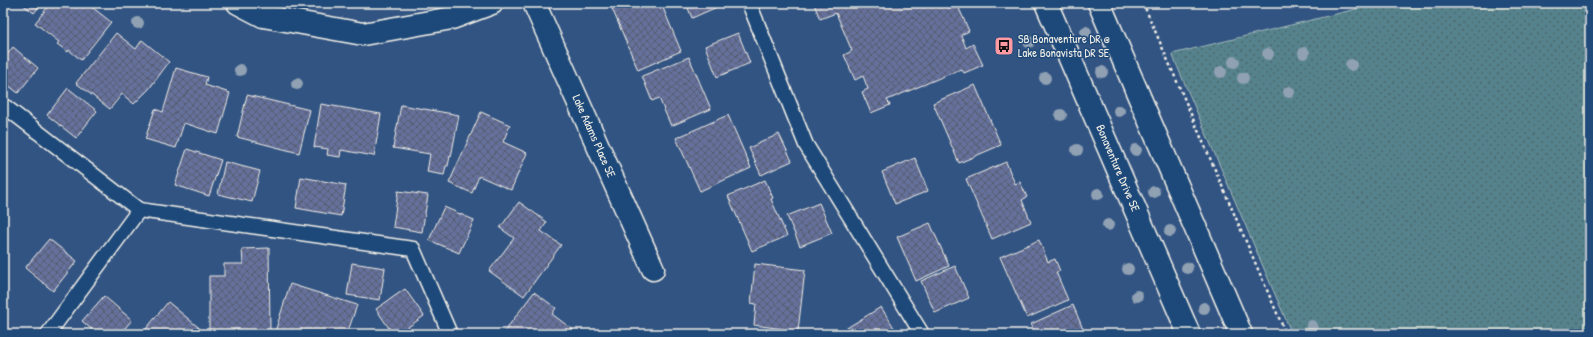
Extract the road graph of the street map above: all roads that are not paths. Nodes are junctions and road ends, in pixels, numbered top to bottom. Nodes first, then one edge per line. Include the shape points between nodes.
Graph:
1 (238, 3) edge
2 (492, 3) edge
3 (534, 3) edge
4 (749, 3) edge
5 (1046, 3) edge
6 (1099, 3) edge
7 (3, 106) edge
8 (139, 210) junction
9 (653, 270) dead end
10 (48, 334) edge
11 (450, 334) edge
12 (922, 334) edge
13 (1189, 334) edge
14 (1241, 334) edge

1 - 2 street via 263,16 362,34 452,18
3 - 9 street, Lake Adams Place SE
4 - 12 lane via 806,145
5 - 13 street, Bonaventure Drive SE
6 - 14 street
7 - 8 lane
8 - 10 lane
8 - 11 lane via 413,249

